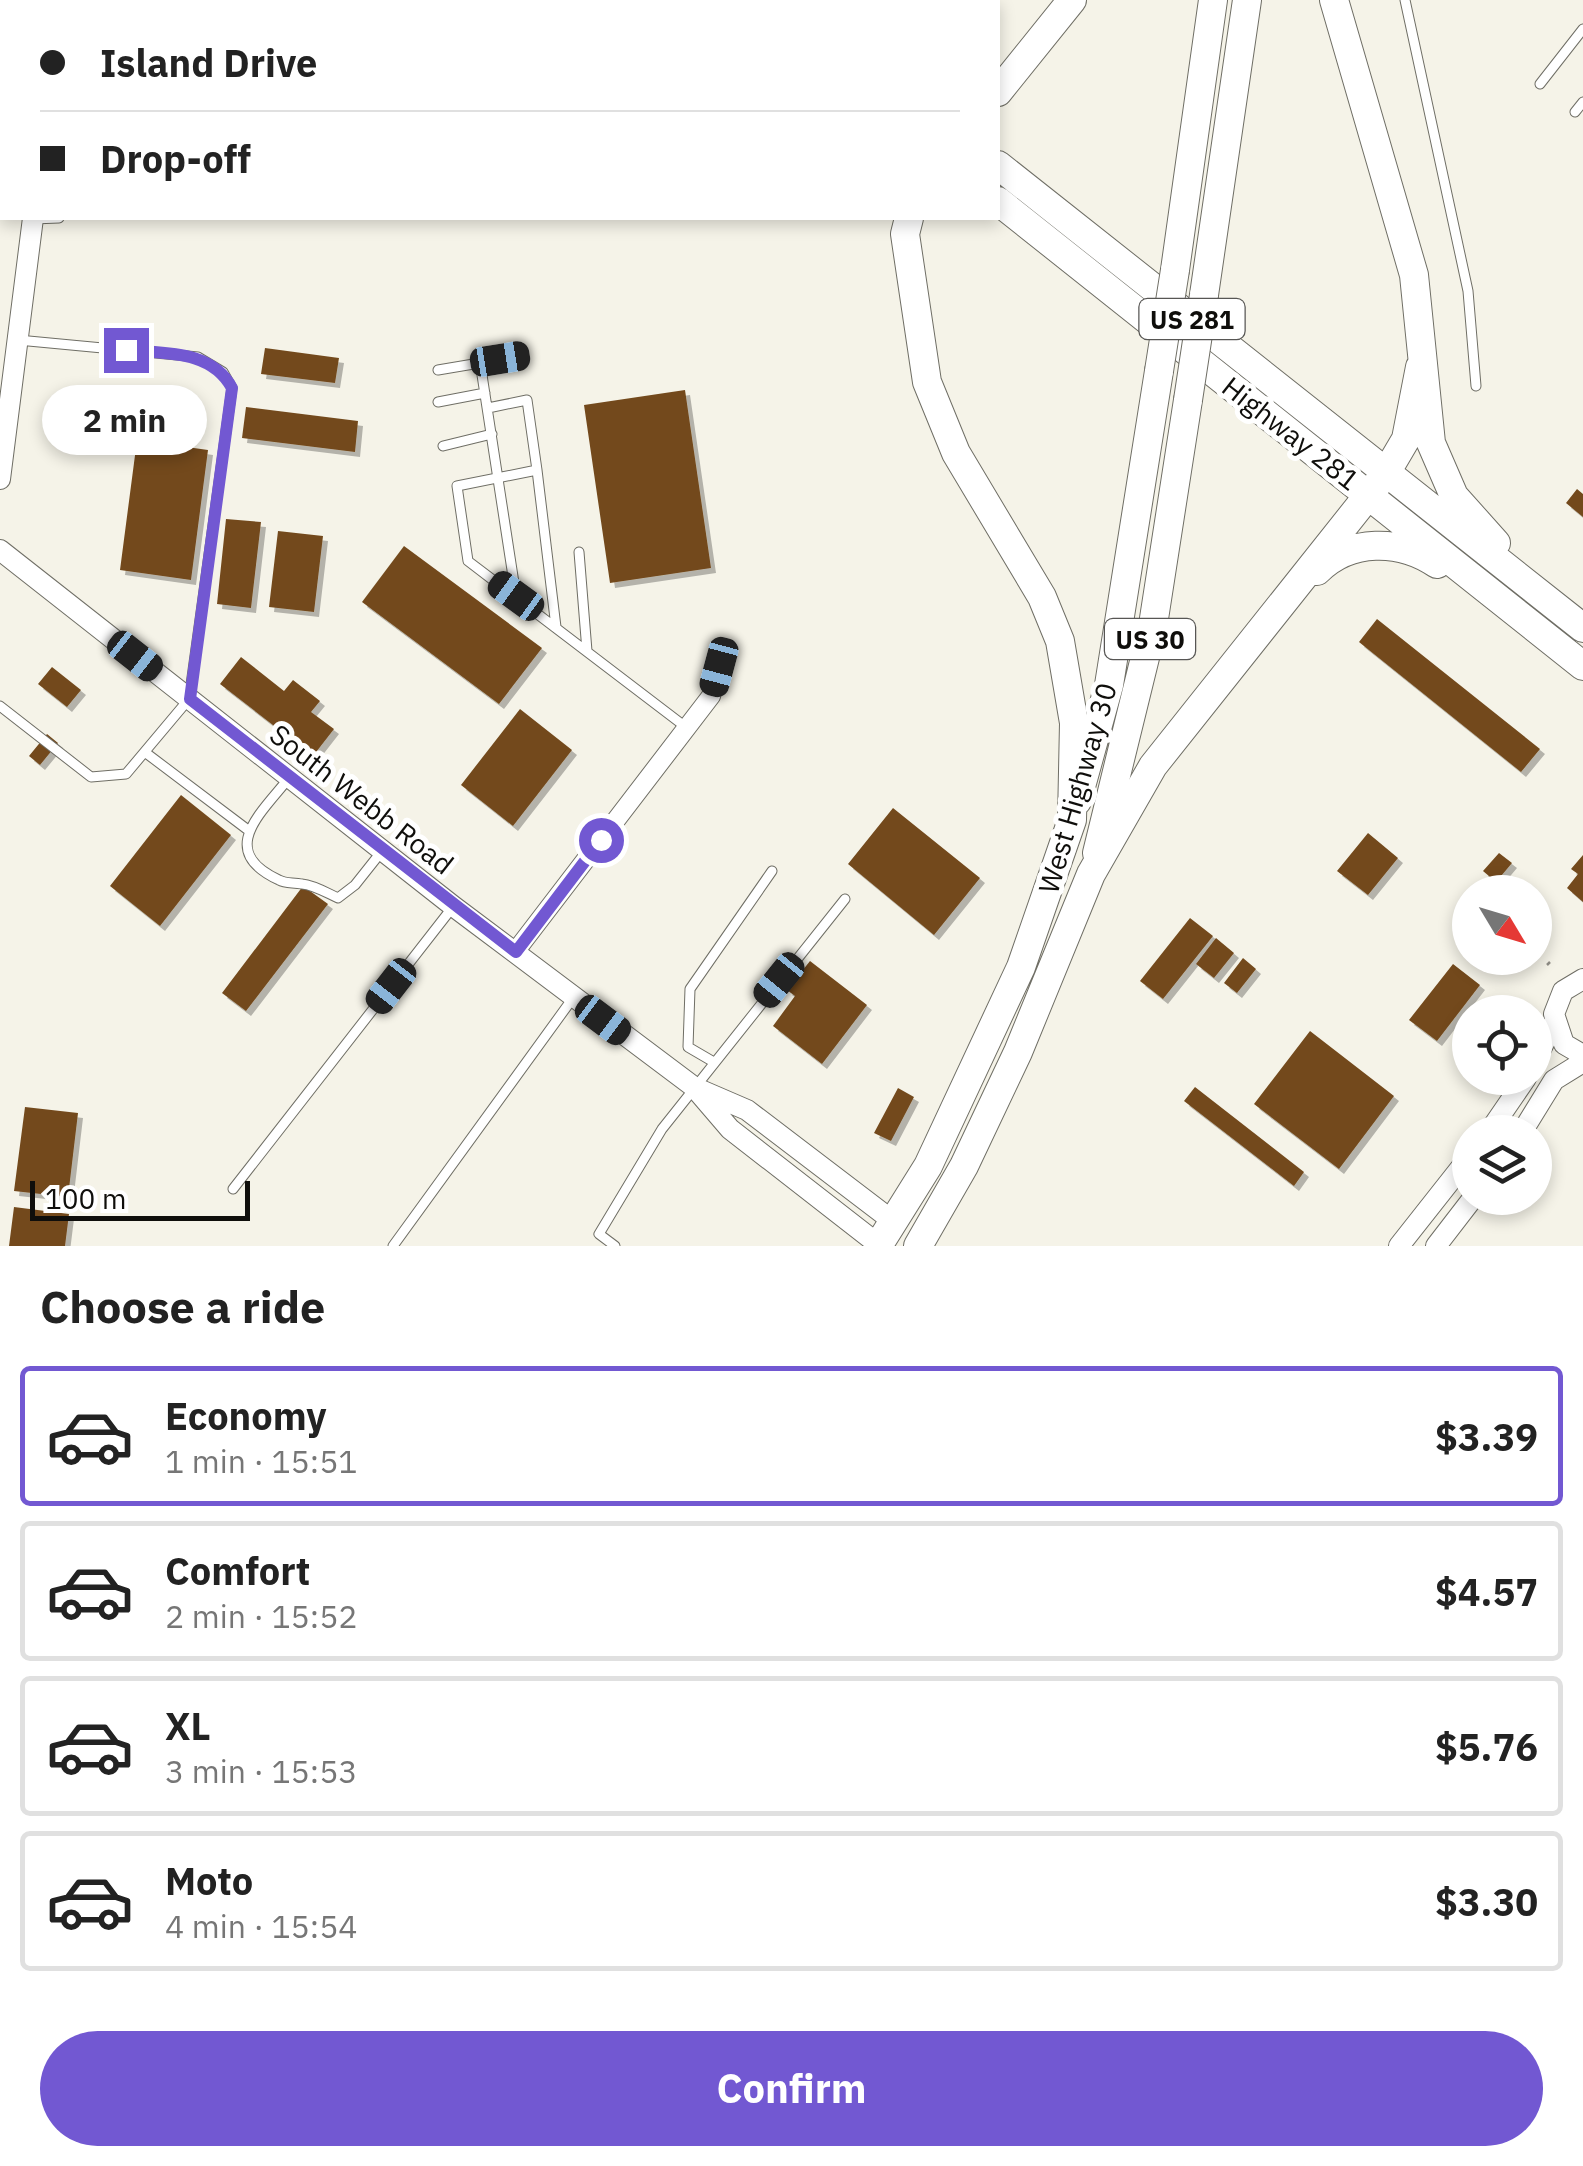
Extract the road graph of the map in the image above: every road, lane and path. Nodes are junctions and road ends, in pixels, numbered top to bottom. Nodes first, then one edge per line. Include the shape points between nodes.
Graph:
1 (1072, 0) edge
2 (1213, 0) edge
3 (1246, 0) edge
4 (1334, 0) edge
5 (1405, 0) edge
6 (1583, 29) edge
7 (1540, 84) dead end
8 (1000, 90) edge
9 (1583, 102) edge
10 (1575, 112) dead end
11 (1000, 167) edge
12 (1000, 202) edge
13 (33, 220) edge
14 (906, 223) edge
15 (18, 340) junction
16 (521, 356) dead end
17 (480, 362) junction
18 (1420, 367) junction
19 (438, 370) dead end
20 (1476, 386) dead end
21 (485, 393) junction
22 (438, 402) dead end
23 (488, 408) junction
24 (492, 434) junction
25 (443, 446) dead end
26 (537, 470) junction
27 (500, 477) junction
28 (0, 479) edge
29 (1376, 483) junction
30 (0, 550) edge
31 (580, 552) dead end
32 (516, 596) junction
33 (1280, 608) junction
34 (1577, 623) edge
35 (556, 627) junction
36 (1549, 639) junction
37 (587, 650) junction
38 (1583, 666) edge
39 (719, 667) dead end
40 (190, 699) junction
41 (0, 706) edge
42 (686, 728) junction
43 (146, 753) junction
44 (290, 778) junction
45 (1072, 820) junction
46 (248, 830) junction
47 (382, 850) junction
48 (772, 871) dead end
49 (1091, 874) junction
50 (845, 899) dead end
51 (453, 906) junction
52 (516, 952) junction
53 (1583, 979) edge
54 (573, 998) junction
55 (1554, 1023) junction
56 (1552, 1027) edge
57 (1583, 1058) edge
58 (712, 1060) junction
59 (694, 1087) junction
60 (1532, 1115) edge
61 (1452, 1179) edge
62 (233, 1188) dead end
63 (1452, 1200) edge
64 (1460, 1215) edge
65 (884, 1238) edge
66 (393, 1246) edge
67 (615, 1246) edge
68 (918, 1246) edge
69 (1400, 1246) edge
70 (1420, 1246) edge
71 (1436, 1246) edge

1 - 8 main road
2 - 45 main road, West Highway 30 / US 30, bridge via 1109,686
3 - 49 main road, West Highway 30 / US 30, bridge via 1153,626
4 - 18 main road via 1401,218 1421,318
5 - 20 lane via 1468,291
6 - 7 lane
9 - 10 lane
11 - 29 main road, Highway 281 / US 281
12 - 29 main road, Highway 281 / US 281
13 - 15 street
14 - 45 main road via 928,382 956,453 1042,597 1060,642 1074,723
15 - 28 street
15 - 40 lane via 198,357 223,372 232,388
16 - 17 lane
17 - 19 lane
17 - 21 lane
18 - 29 main road via 1406,439
18 - 34 main road via 1431,443 1454,496
21 - 22 lane
21 - 23 lane
23 - 24 lane
23 - 26 lane via 527,400
24 - 25 lane
24 - 27 lane
26 - 27 lane
26 - 35 lane
27 - 32 lane
27 - 32 lane via 457,486 468,561
29 - 33 main road
29 - 34 main road, Highway 281 / US 281
29 - 36 main road, Highway 281 / US 281
30 - 40 street, South Webb Road
31 - 37 lane
32 - 35 lane
33 - 36 main road via 1323,564 1343,552 1385,544 1428,558
33 - 49 main road via 1154,766
35 - 37 lane
36 - 38 main road, Highway 281 / US 281
37 - 42 lane
39 - 42 street via 711,696
40 - 43 lane
40 - 44 street, South Webb Road
41 - 43 lane via 91,777 126,774
42 - 52 street
43 - 46 lane
44 - 46 lane
44 - 47 street, South Webb Road
45 - 65 main road, West Highway 30 / US 30 via 1021,967 928,1166
46 - 47 lane via 246,852 255,866 282,883 338,898
47 - 51 street, South Webb Road
48 - 58 lane via 690,989 688,1046
49 - 68 main road, West Highway 30 / US 30 via 1018,1052
50 - 58 lane
51 - 52 street, South Webb Road
51 - 62 lane
52 - 54 street, South Webb Road
53 - 55 street via 1558,998
54 - 59 street, South Webb Road
54 - 66 lane
55 - 56 street
55 - 57 street via 1564,1044
57 - 60 street via 1554,1080
58 - 59 lane
59 - 65 street, South Webb Road via 747,1110
59 - 67 lane via 599,1234
61 - 69 street
63 - 70 street
64 - 71 street

